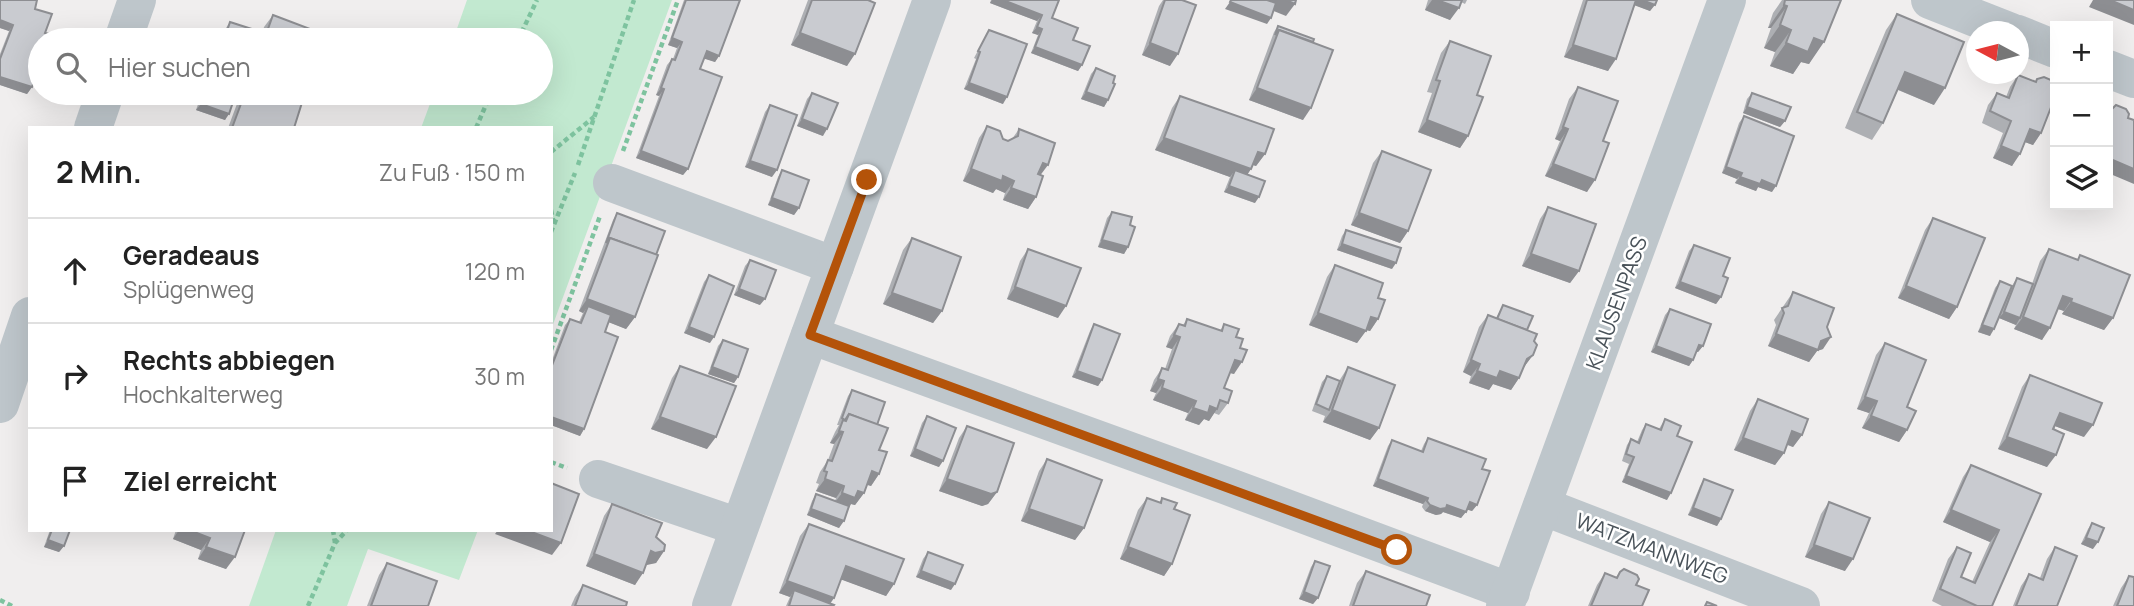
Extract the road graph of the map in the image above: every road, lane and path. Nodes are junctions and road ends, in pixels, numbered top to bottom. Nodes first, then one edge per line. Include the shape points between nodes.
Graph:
1 (136, 0) edge
2 (537, 0) edge
3 (634, 0) edge
4 (1727, 0) edge
5 (1930, 0) edge
6 (927, 2) edge
7 (1983, 21) edge
8 (127, 28) edge
9 (524, 28) edge
10 (2029, 38) edge
11 (2050, 47) edge
12 (2113, 71) edge
13 (2134, 79) edge
14 (101, 105) edge
15 (486, 105) edge
16 (594, 117) junction
17 (94, 126) edge
18 (477, 126) edge
19 (553, 150) edge
20 (612, 183) dead end
21 (553, 220) edge
22 (554, 225) joint
23 (835, 266) junction
24 (28, 322) edge
25 (810, 335) junction
26 (0, 404) edge
27 (598, 479) dead end
28 (1542, 506) junction
29 (739, 527) junction
30 (333, 532) edge
31 (344, 532) edge
32 (335, 543) junction
33 (1508, 599) edge
34 (0, 600) edge
35 (12, 606) edge
36 (308, 606) edge
37 (710, 606) edge
38 (1801, 606) edge

1 - 8 street
2 - 9 path
3 - 16 path
4 - 28 street, KLAUSENPASS
5 - 7 street
6 - 23 street
10 - 11 street
12 - 13 street
14 - 17 street
15 - 18 path
16 - 19 path
16 - 22 path
20 - 23 street
21 - 22 path
23 - 25 street
24 - 26 street
25 - 29 street
25 - 33 street via 1227,486
27 - 29 street
28 - 33 street, KLAUSENPASS
28 - 38 street, WATZMANNWEG
29 - 37 street
30 - 32 path
31 - 32 path
32 - 36 path
34 - 35 path

